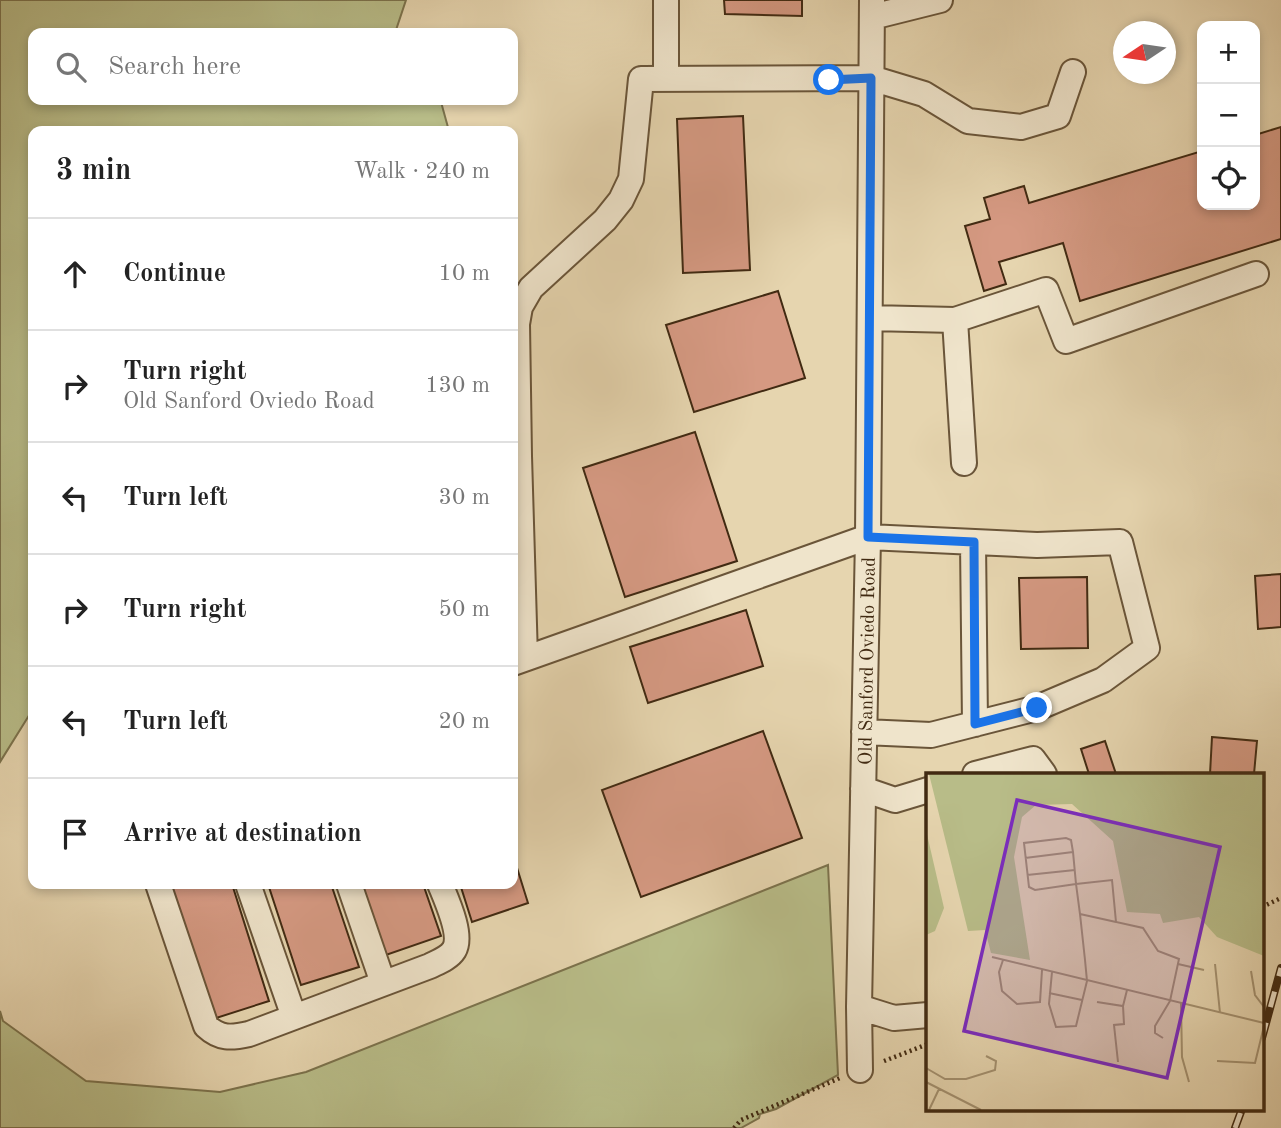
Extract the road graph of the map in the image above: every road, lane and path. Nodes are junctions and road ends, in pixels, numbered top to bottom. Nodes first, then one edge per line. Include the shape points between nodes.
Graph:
1 (666, 0) edge
2 (940, 0) edge
3 (872, 8) edge
4 (1073, 72) dead end
5 (871, 78) junction
6 (666, 79) junction
7 (1256, 274) dead end
8 (518, 318) edge
9 (870, 318) junction
10 (956, 320) junction
11 (964, 463) dead end
12 (868, 537) junction
13 (974, 542) junction
14 (518, 592) edge
15 (519, 660) edge
16 (975, 724) junction
17 (864, 732) junction
18 (982, 773) edge
19 (1043, 773) edge
20 (863, 789) junction
21 (926, 791) edge
22 (160, 889) edge
23 (250, 889) edge
24 (351, 889) edge
25 (442, 889) edge
26 (1281, 898) edge
27 (1264, 906) edge
28 (383, 984) junction
29 (859, 1007) junction
30 (926, 1014) edge
31 (294, 1017) junction
32 (926, 1045) edge
33 (860, 1070) junction
34 (734, 1128) edge

1 - 6 street
2 - 3 street
3 - 5 street, Old Sanford Oviedo Road
4 - 5 street via 1058,116 1021,127 968,121 924,94
5 - 6 street
5 - 9 street, Old Sanford Oviedo Road
6 - 8 street via 641,79 631,179 621,200 531,288
7 - 10 street via 1066,341 1046,290
9 - 10 street
9 - 12 street, Old Sanford Oviedo Road
10 - 11 street
12 - 13 street
12 - 15 street
12 - 17 street, Old Sanford Oviedo Road
13 - 16 street
13 - 16 street via 1120,542 1147,648 1103,680 1037,708
14 - 15 street
16 - 17 street via 931,735
17 - 20 street, Old Sanford Oviedo Road
18 - 19 street via 1033,759
20 - 21 street via 895,800
20 - 29 street, Old Sanford Oviedo Road
22 - 31 street via 206,1026 217,1036 234,1037
23 - 31 street
24 - 28 street
25 - 28 street via 457,937 455,949 430,966
26 - 27 path
28 - 31 street
29 - 30 street via 894,1018
29 - 33 street, Old Sanford Oviedo Road
32 - 33 path
33 - 34 path

